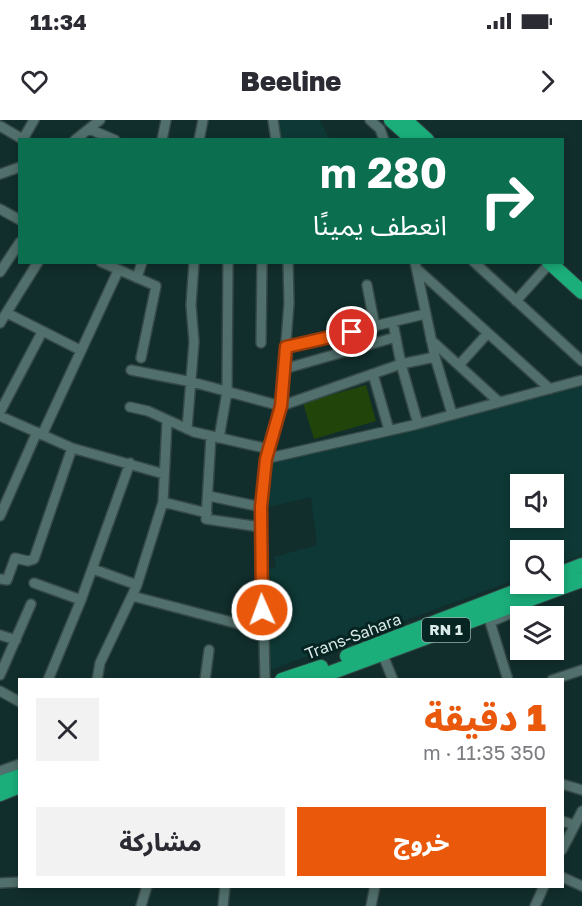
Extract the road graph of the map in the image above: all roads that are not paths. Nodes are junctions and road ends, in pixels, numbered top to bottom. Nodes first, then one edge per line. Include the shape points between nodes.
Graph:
1 (34, 120) edge
2 (100, 120) edge
3 (166, 120) edge
4 (203, 120) edge
5 (273, 120) edge
6 (370, 120) edge
7 (391, 120) edge
8 (405, 120) edge
9 (0, 126) edge
10 (89, 129) junction
11 (21, 138) edge
12 (24, 138) edge
13 (78, 138) edge
14 (110, 138) edge
15 (162, 138) edge
16 (199, 138) edge
17 (276, 138) edge
18 (383, 138) edge
19 (411, 138) edge
20 (425, 138) edge
21 (18, 167) edge
22 (2, 171) edge
23 (0, 209) edge
24 (18, 219) edge
25 (18, 245) edge
26 (37, 264) edge
27 (105, 264) edge
28 (141, 264) edge
29 (194, 264) edge
30 (228, 264) edge
31 (262, 264) edge
32 (288, 264) edge
33 (476, 264) edge
34 (553, 264) edge
35 (555, 264) edge
36 (556, 264) edge
37 (416, 266) edge
38 (118, 271) junction
39 (0, 273) edge
40 (137, 278) junction
41 (582, 281) edge
42 (367, 285) dead end
43 (582, 292) edge
44 (516, 301) junction
45 (7, 313) junction
46 (424, 314) junction
47 (0, 323) edge
48 (393, 323) junction
49 (375, 327) junction
50 (42, 332) junction
51 (488, 333) junction
52 (396, 337) junction
53 (431, 340) junction
54 (261, 343) dead end
55 (286, 347) junction
56 (80, 350) junction
57 (435, 357) junction
58 (141, 358) dead end
59 (582, 361) edge
60 (401, 364) junction
61 (459, 365) junction
62 (284, 369) junction
63 (132, 370) dead end
64 (373, 374) junction
65 (582, 380) edge
66 (192, 382) junction
67 (550, 388) junction
68 (226, 392) junction
69 (499, 402) junction
70 (281, 406) junction
71 (130, 407) dead end
72 (0, 414) edge
73 (452, 414) junction
74 (167, 422) junction
75 (418, 424) junction
76 (187, 429) junction
77 (389, 430) junction
78 (40, 433) junction
79 (215, 437) junction
80 (72, 448) junction
81 (268, 449) junction
82 (266, 459) junction
83 (130, 463) junction
84 (164, 474) junction
85 (209, 496) junction
86 (163, 502) junction
87 (261, 507) junction
88 (207, 513) junction
89 (0, 516) edge
90 (260, 527) junction
91 (582, 565) edge
92 (93, 569) junction
93 (564, 572) edge
94 (0, 579) edge
95 (582, 580) edge
96 (34, 583) dead end
97 (137, 585) junction
98 (582, 586) edge
99 (510, 593) edge
100 (132, 596) junction
101 (81, 600) junction
102 (31, 604) dead end
103 (262, 630) junction
104 (0, 635) edge
105 (16, 640) junction
106 (209, 650) dead end
107 (382, 653) junction
108 (582, 670) edge
109 (0, 675) edge
110 (49, 678) edge
111 (97, 678) edge
112 (205, 678) edge
113 (265, 678) edge
114 (287, 678) edge
115 (316, 678) edge
116 (392, 678) edge
117 (507, 678) edge
118 (558, 678) edge
119 (0, 692) edge
120 (18, 701) edge
121 (18, 765) edge
122 (0, 771) edge
123 (18, 777) edge
124 (0, 783) edge
125 (564, 785) edge
126 (18, 787) edge
127 (582, 790) edge
128 (0, 794) edge
129 (582, 811) edge
130 (564, 822) edge
131 (574, 825) junction
132 (564, 846) edge
133 (564, 878) edge
134 (18, 882) edge
135 (0, 883) edge
136 (582, 886) edge
137 (146, 888) edge
138 (225, 888) edge
139 (375, 888) edge
140 (543, 888) edge
141 (141, 906) edge
142 (223, 906) edge
143 (371, 906) edge
144 (535, 906) edge

1 - 12 street
2 - 10 street
3 - 15 street
4 - 16 street
5 - 17 street
6 - 18 street
7 - 19 highway
8 - 20 highway
9 - 11 street
10 - 13 street
10 - 14 street
21 - 22 street
23 - 24 street
25 - 39 street
26 - 45 street
27 - 38 street
28 - 40 street
29 - 66 street
30 - 68 street
31 - 54 street
32 - 55 street
33 - 44 street
34 - 44 street
35 - 43 highway
36 - 41 highway
37 - 46 street
37 - 51 street
38 - 40 street
38 - 56 street
40 - 58 street via 156,286
42 - 49 street
44 - 59 street
45 - 47 street
45 - 50 street
46 - 48 street
46 - 53 street
48 - 49 street
48 - 52 street
49 - 55 street
50 - 56 street
50 - 72 street
51 - 61 street
51 - 67 street
52 - 60 street
52 - 62 street
53 - 57 street
53 - 61 street
55 - 62 street
56 - 78 street
57 - 60 street
57 - 73 street
60 - 64 street
60 - 75 street
61 - 69 street
62 - 70 street
63 - 66 street
64 - 70 street
64 - 77 street
65 - 67 street
66 - 68 street
66 - 76 street
67 - 69 street
68 - 70 street
68 - 79 street
69 - 73 street
70 - 81 street
71 - 74 street via 148,411
72 - 78 street
73 - 75 street
74 - 76 street
74 - 84 street
75 - 77 street
76 - 79 street
77 - 82 street
78 - 80 street
78 - 89 street
79 - 81 street
79 - 85 street
80 - 83 street
80 - 94 street via 34,559 15,558 7,580
81 - 82 street
82 - 87 street
83 - 84 street
83 - 92 street
84 - 86 street
85 - 87 street
85 - 88 street
86 - 88 street
86 - 97 street
87 - 90 street
88 - 90 street via 206,519
90 - 103 street
91 - 93 highway
92 - 97 street
92 - 101 street
95 - 107 highway, RN 1
96 - 101 street
97 - 100 street
98 - 117 street via 490,622
99 - 114 highway, Trans-Sahara / RN 1
100 - 103 street
100 - 111 street via 100,663
101 - 110 street
102 - 105 street
103 - 113 street
104 - 105 street
105 - 109 street
106 - 112 street
107 - 115 highway, RN 1
107 - 116 street
108 - 118 street
119 - 120 street
121 - 122 street
123 - 124 highway
125 - 127 street
126 - 128 highway
129 - 131 street
130 - 131 street
131 - 132 street
133 - 136 street
134 - 135 street
137 - 141 street
138 - 142 street
139 - 143 street
140 - 144 street

